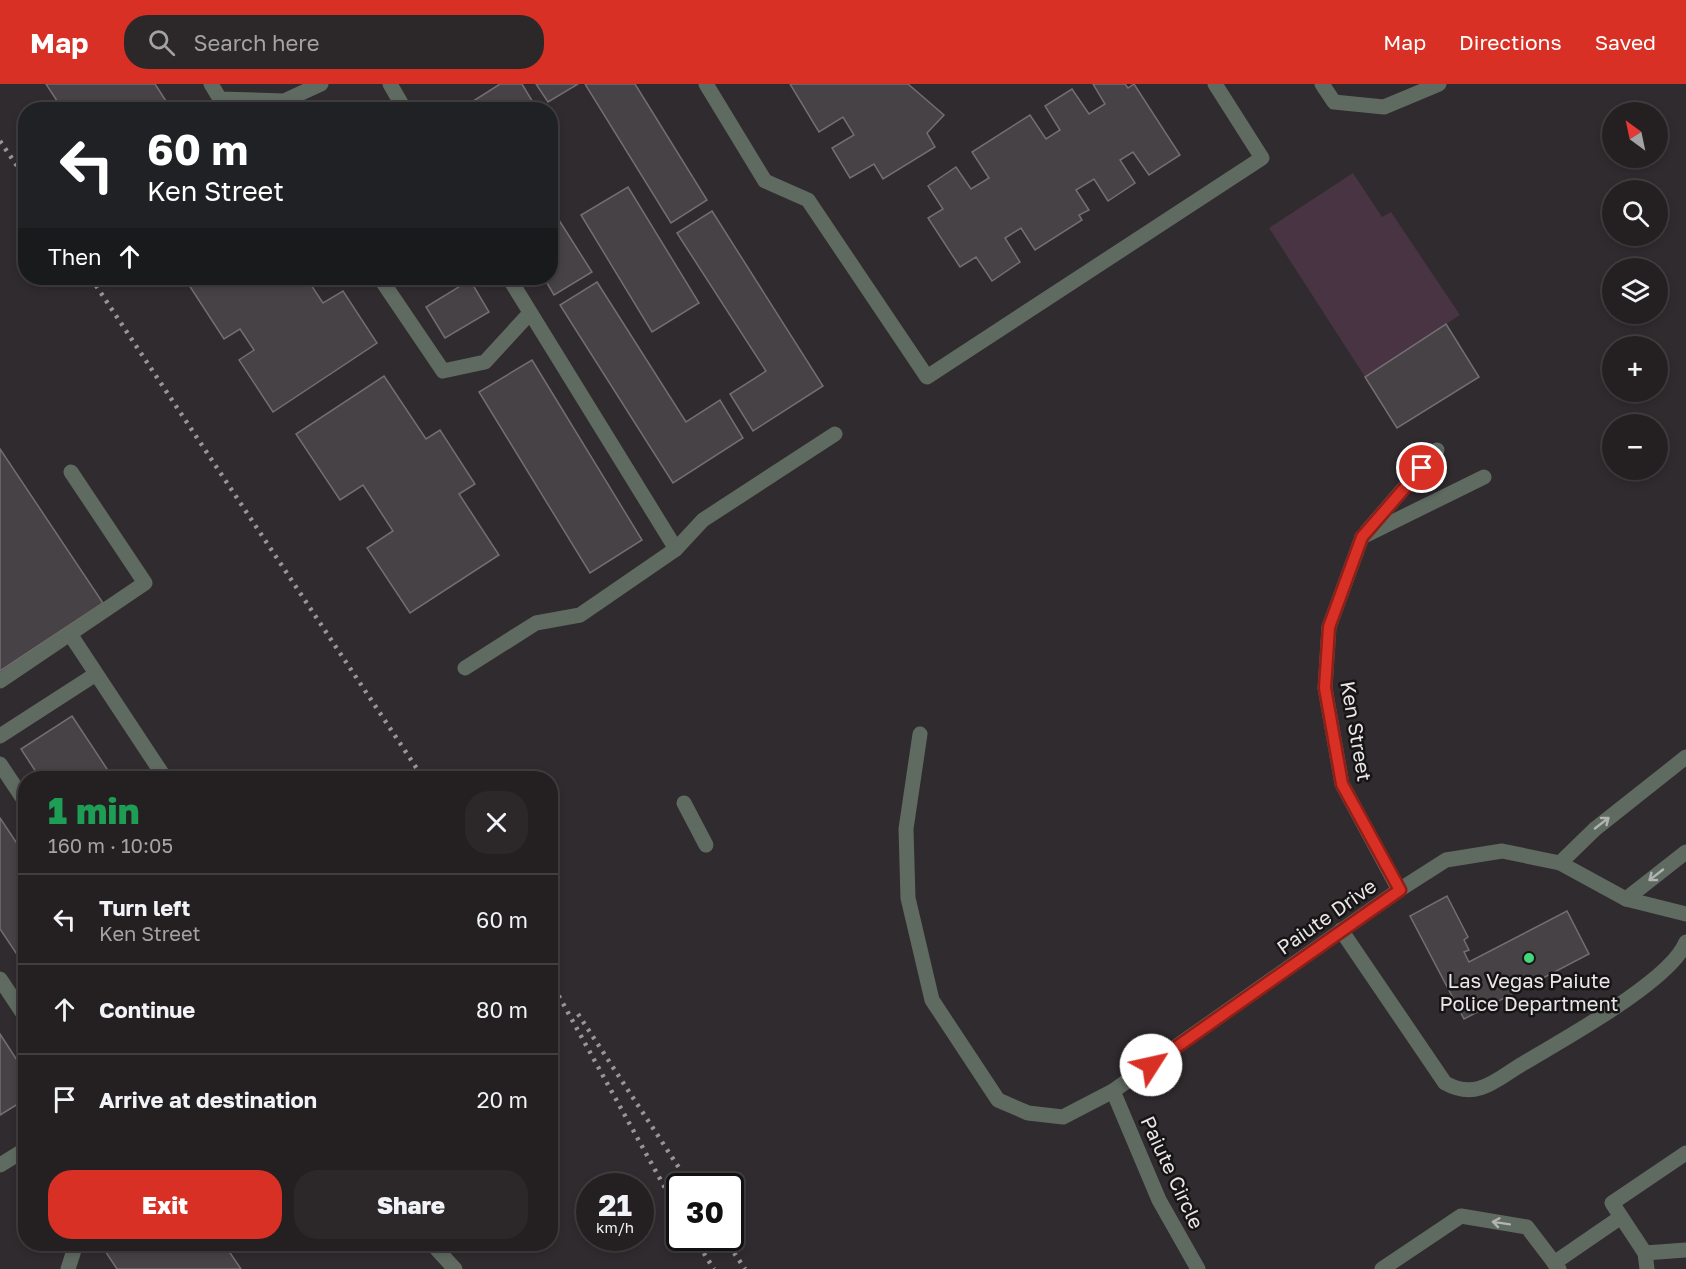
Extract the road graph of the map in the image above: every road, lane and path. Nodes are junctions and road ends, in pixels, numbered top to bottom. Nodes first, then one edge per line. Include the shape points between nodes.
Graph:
1 (211, 84) edge
2 (321, 84) edge
3 (390, 84) edge
4 (706, 84) edge
5 (1215, 84) edge
6 (1322, 84) edge
7 (1439, 84) edge
8 (252, 102) edge
9 (290, 102) edge
10 (400, 102) edge
11 (385, 285) edge
12 (513, 285) edge
13 (530, 313) junction
14 (835, 435) dead end
15 (1437, 450) dead end
16 (71, 472) dead end
17 (1484, 477) dead end
18 (1362, 537) junction
19 (676, 549) junction
20 (70, 634) junction
21 (465, 668) dead end
22 (96, 674) junction
23 (0, 681) edge
24 (920, 734) dead end
25 (0, 736) edge
26 (1686, 757) edge
27 (0, 764) edge
28 (160, 771) edge
29 (18, 791) edge
30 (684, 803) dead end
31 (706, 845) dead end
32 (1686, 852) edge
33 (1560, 863) junction
34 (1400, 890) junction
35 (1626, 899) junction
36 (1686, 914) edge
37 (1341, 930) junction
38 (1686, 942) edge
39 (0, 979) edge
40 (18, 1006) edge
41 (1113, 1091) junction
42 (1686, 1153) edge
43 (18, 1154) edge
44 (0, 1165) edge
45 (1621, 1217) junction
46 (1686, 1250) edge
47 (74, 1251) edge
48 (438, 1251) edge
49 (1646, 1261) edge
50 (1557, 1266) edge
51 (68, 1269) edge
52 (455, 1269) edge
53 (1198, 1269) edge
54 (1382, 1269) edge

1 - 8 street via 220,99
2 - 9 street
3 - 10 street
4 - 5 street via 765,181 808,200 927,377 1262,158
6 - 7 street via 1334,102 1384,107
11 - 13 street via 443,371 485,362
12 - 13 street
13 - 19 street
14 - 19 street via 703,519
15 - 18 street
16 - 20 street via 145,584
17 - 18 street
18 - 34 street, Ken Street via 1329,627 1325,688 1342,784
19 - 21 street via 580,615 536,623
20 - 22 street
20 - 23 street
22 - 25 street
22 - 28 street
24 - 41 street, Paiute Drive via 906,829 908,898 932,1000 998,1100 1028,1113 1063,1117
33 -> 26 street via 1595,829
27 - 29 street
30 - 31 street
32 -> 35 street
33 - 34 street, Paiute Drive via 1502,850 1446,860
33 - 35 street, Paiute Drive
34 - 37 street, Paiute Drive
35 - 36 street, Paiute Drive
37 - 38 street via 1445,1083 1457,1090 1481,1088 1597,1020 1666,970
37 - 41 street, Paiute Drive
39 - 40 street
41 - 53 street, Paiute Circle via 1159,1200
42 - 45 street via 1612,1203
43 - 44 street
45 - 49 street
45 - 50 street
46 - 49 street
47 - 51 street
48 - 52 street
50 -> 54 street via 1527,1227 1461,1216

